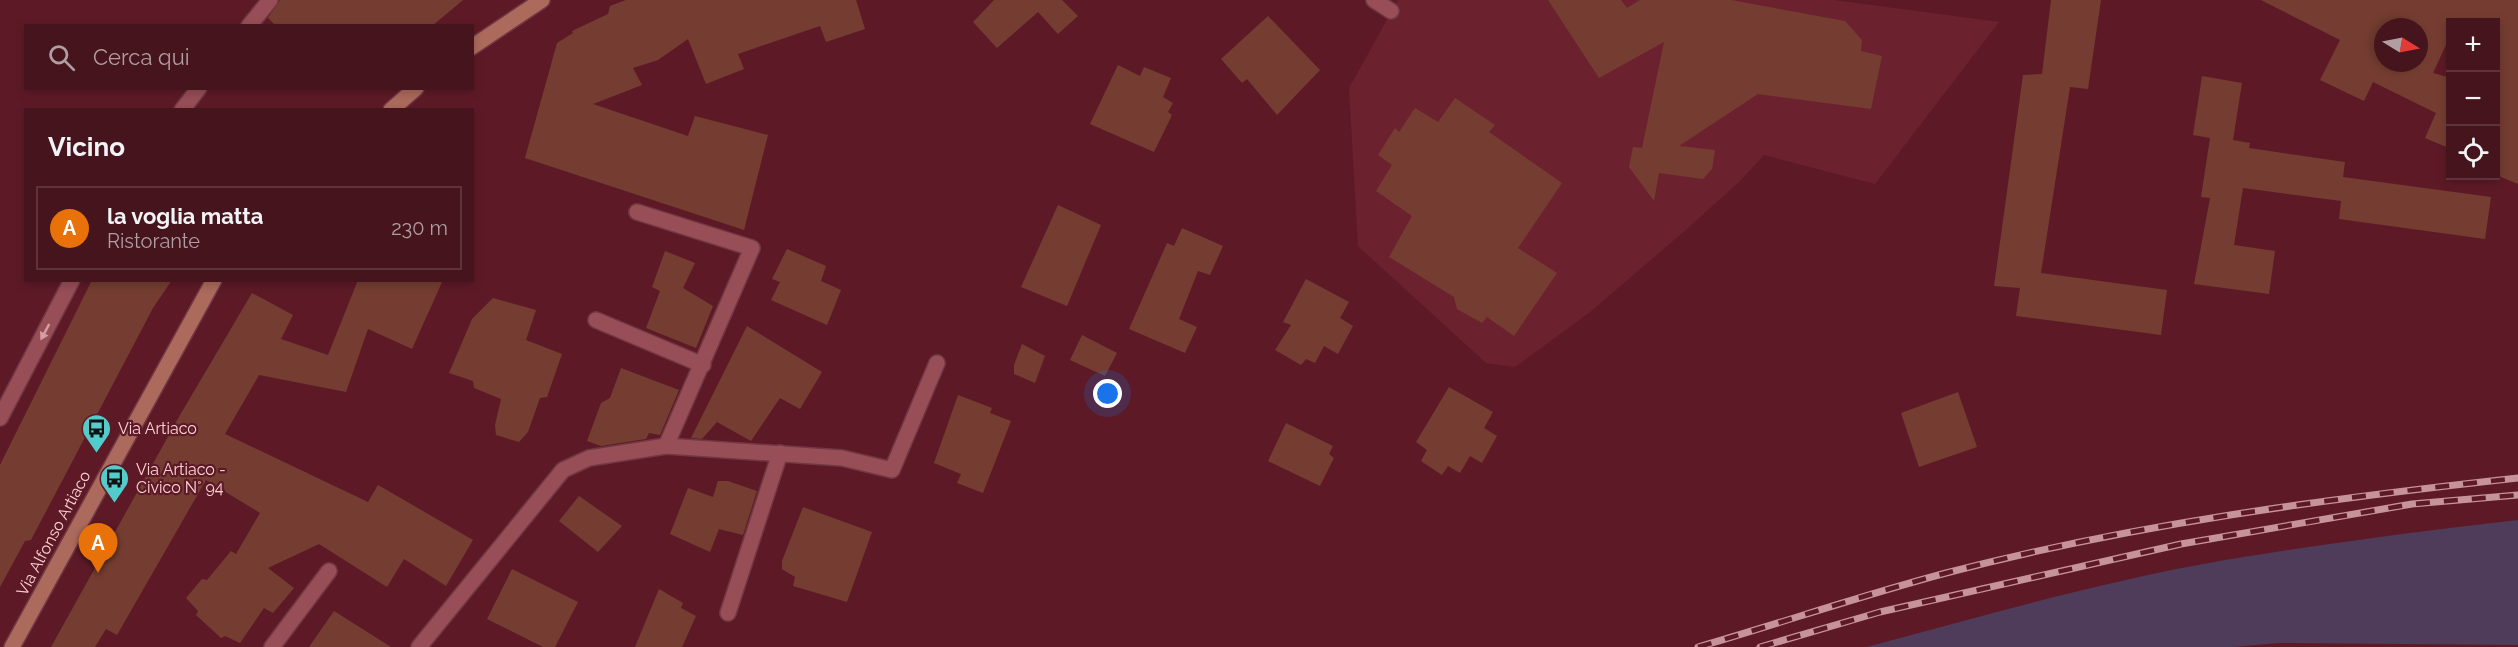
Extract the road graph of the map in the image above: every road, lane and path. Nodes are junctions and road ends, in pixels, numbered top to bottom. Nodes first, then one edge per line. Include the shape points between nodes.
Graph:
1 (270, 0) edge
2 (542, 0) edge
3 (1374, 0) edge
4 (1391, 11) dead end
5 (251, 24) edge
6 (474, 46) edge
7 (197, 90) edge
8 (414, 90) edge
9 (184, 108) edge
10 (393, 108) edge
11 (637, 212) dead end
12 (71, 282) edge
13 (213, 282) edge
14 (596, 320) dead end
15 (937, 363) dead end
16 (703, 365) junction
17 (0, 418) edge
18 (666, 446) junction
19 (780, 453) junction
20 (329, 571) dead end
21 (728, 613) dead end
22 (12, 647) edge
23 (272, 647) edge
24 (419, 647) edge

1 - 5 street
2 - 6 main road
3 - 4 street
7 - 9 street
8 - 10 main road
11 - 16 street via 752,248
12 -> 17 street
13 - 22 main road, Via Alfonso Artiaco
14 - 16 street
15 - 19 street via 892,470 843,458
16 - 18 street
18 - 19 street
18 - 24 street via 589,458 563,470
19 - 21 street
20 - 23 street

